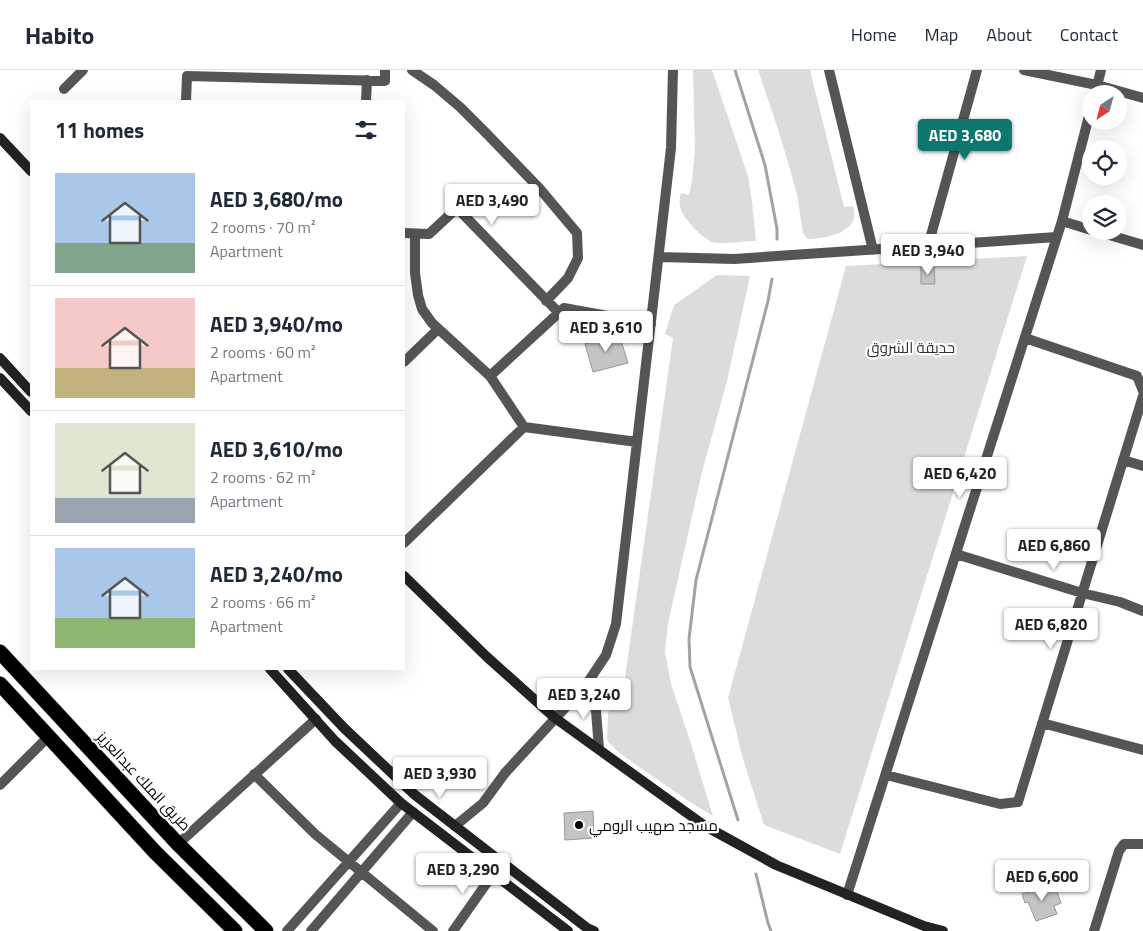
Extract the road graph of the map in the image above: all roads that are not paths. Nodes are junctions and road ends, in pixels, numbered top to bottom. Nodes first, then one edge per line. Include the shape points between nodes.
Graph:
1 (83, 70) edge
2 (385, 70) edge
3 (412, 70) edge
4 (673, 70) edge
5 (829, 70) edge
6 (977, 70) edge
7 (1024, 70) edge
8 (1101, 70) edge
9 (211, 73) edge
10 (367, 80) junction
11 (1097, 85) edge
12 (1082, 86) edge
13 (64, 89) dead end
14 (1128, 95) edge
15 (1143, 98) edge
16 (186, 100) edge
17 (366, 100) edge
18 (1085, 130) edge
19 (0, 138) edge
20 (30, 171) edge
21 (1062, 221) junction
22 (1082, 227) edge
23 (405, 233) edge
24 (415, 234) junction
25 (1057, 237) junction
26 (1126, 240) edge
27 (1143, 245) edge
28 (928, 246) junction
29 (873, 250) junction
30 (659, 257) junction
31 (546, 301) junction
32 (558, 313) junction
33 (651, 324) junction
34 (438, 328) junction
35 (1025, 338) junction
36 (0, 358) edge
37 (405, 361) edge
38 (490, 376) junction
39 (1140, 376) edge
40 (0, 378) edge
41 (30, 391) edge
42 (1143, 391) edge
43 (1143, 396) edge
44 (30, 410) edge
45 (524, 427) junction
46 (637, 442) junction
47 (1123, 460) junction
48 (1143, 466) edge
49 (405, 542) edge
50 (956, 554) junction
51 (405, 579) edge
52 (1082, 593) junction
53 (1143, 611) edge
54 (0, 652) edge
55 (271, 670) edge
56 (290, 670) edge
57 (0, 684) edge
58 (586, 685) junction
59 (555, 718) junction
60 (316, 719) junction
61 (1042, 722) junction
62 (48, 737) junction
63 (598, 749) junction
64 (1143, 750) edge
65 (254, 774) junction
66 (886, 775) junction
67 (0, 785) edge
68 (401, 803) junction
69 (413, 812) junction
70 (455, 826) junction
71 (178, 844) junction
72 (1143, 844) edge
73 (349, 862) junction
74 (362, 872) junction
75 (493, 874) junction
76 (847, 895) junction
77 (923, 928) edge
78 (235, 931) edge
79 (266, 931) edge
80 (287, 931) edge
81 (311, 931) edge
82 (433, 931) edge
83 (453, 931) edge
84 (568, 931) edge
85 (594, 931) edge
86 (943, 931) edge
87 (1094, 931) edge

1 - 13 street
2 - 10 street via 385,81
3 - 31 street via 467,114 540,189 577,234 578,258 568,278
4 - 30 street via 671,148
5 - 29 street
6 - 28 street
7 - 12 street
8 - 11 street
9 - 10 street
9 - 16 street via 187,76
10 - 17 street
14 - 15 street
18 - 21 street
19 - 20 street
21 - 22 street
21 - 25 street
23 - 24 street
24 - 31 street via 429,234 457,208
24 - 34 street via 418,295 422,309
25 - 28 street
25 - 35 street
26 - 27 street
28 - 29 street
29 - 30 street via 734,259
30 - 33 street
31 - 32 street
32 - 33 street via 564,308
32 - 38 street
33 - 46 street
34 - 37 street
34 - 38 street
35 - 39 street
35 - 50 street
36 - 41 street
38 - 45 street
39 - 42 street
40 - 44 street
43 - 47 street
45 - 46 street
45 - 49 street
46 - 58 street via 616,624 606,655
47 - 48 street
47 - 52 street
50 - 52 street
50 - 66 street
51 - 59 street
52 - 53 street
52 - 61 street
54 - 71 highway, طريق الملك عبدالعزيز
55 - 60 street
56 - 70 street via 414,795
57 - 62 highway
58 - 59 street
58 - 63 street via 595,698
59 - 63 street
59 - 70 street via 504,773 483,803
60 - 65 street
60 - 68 street
61 - 64 street
61 - 66 street via 1018,802 1000,804
62 - 67 street
62 - 78 highway via 155,852
63 - 76 street via 705,826 776,865
65 - 71 street
65 - 73 street via 315,834
66 - 76 street
68 - 69 street
68 - 73 street
69 - 74 street
69 - 75 street
70 - 85 street
71 - 79 highway, طريق الملك عبدالعزيز
72 - 87 street via 1124,844 1119,851
73 - 74 street
73 - 80 street
74 - 81 street
74 - 82 street
75 - 83 street
75 - 84 street
76 - 77 street
77 - 86 street

